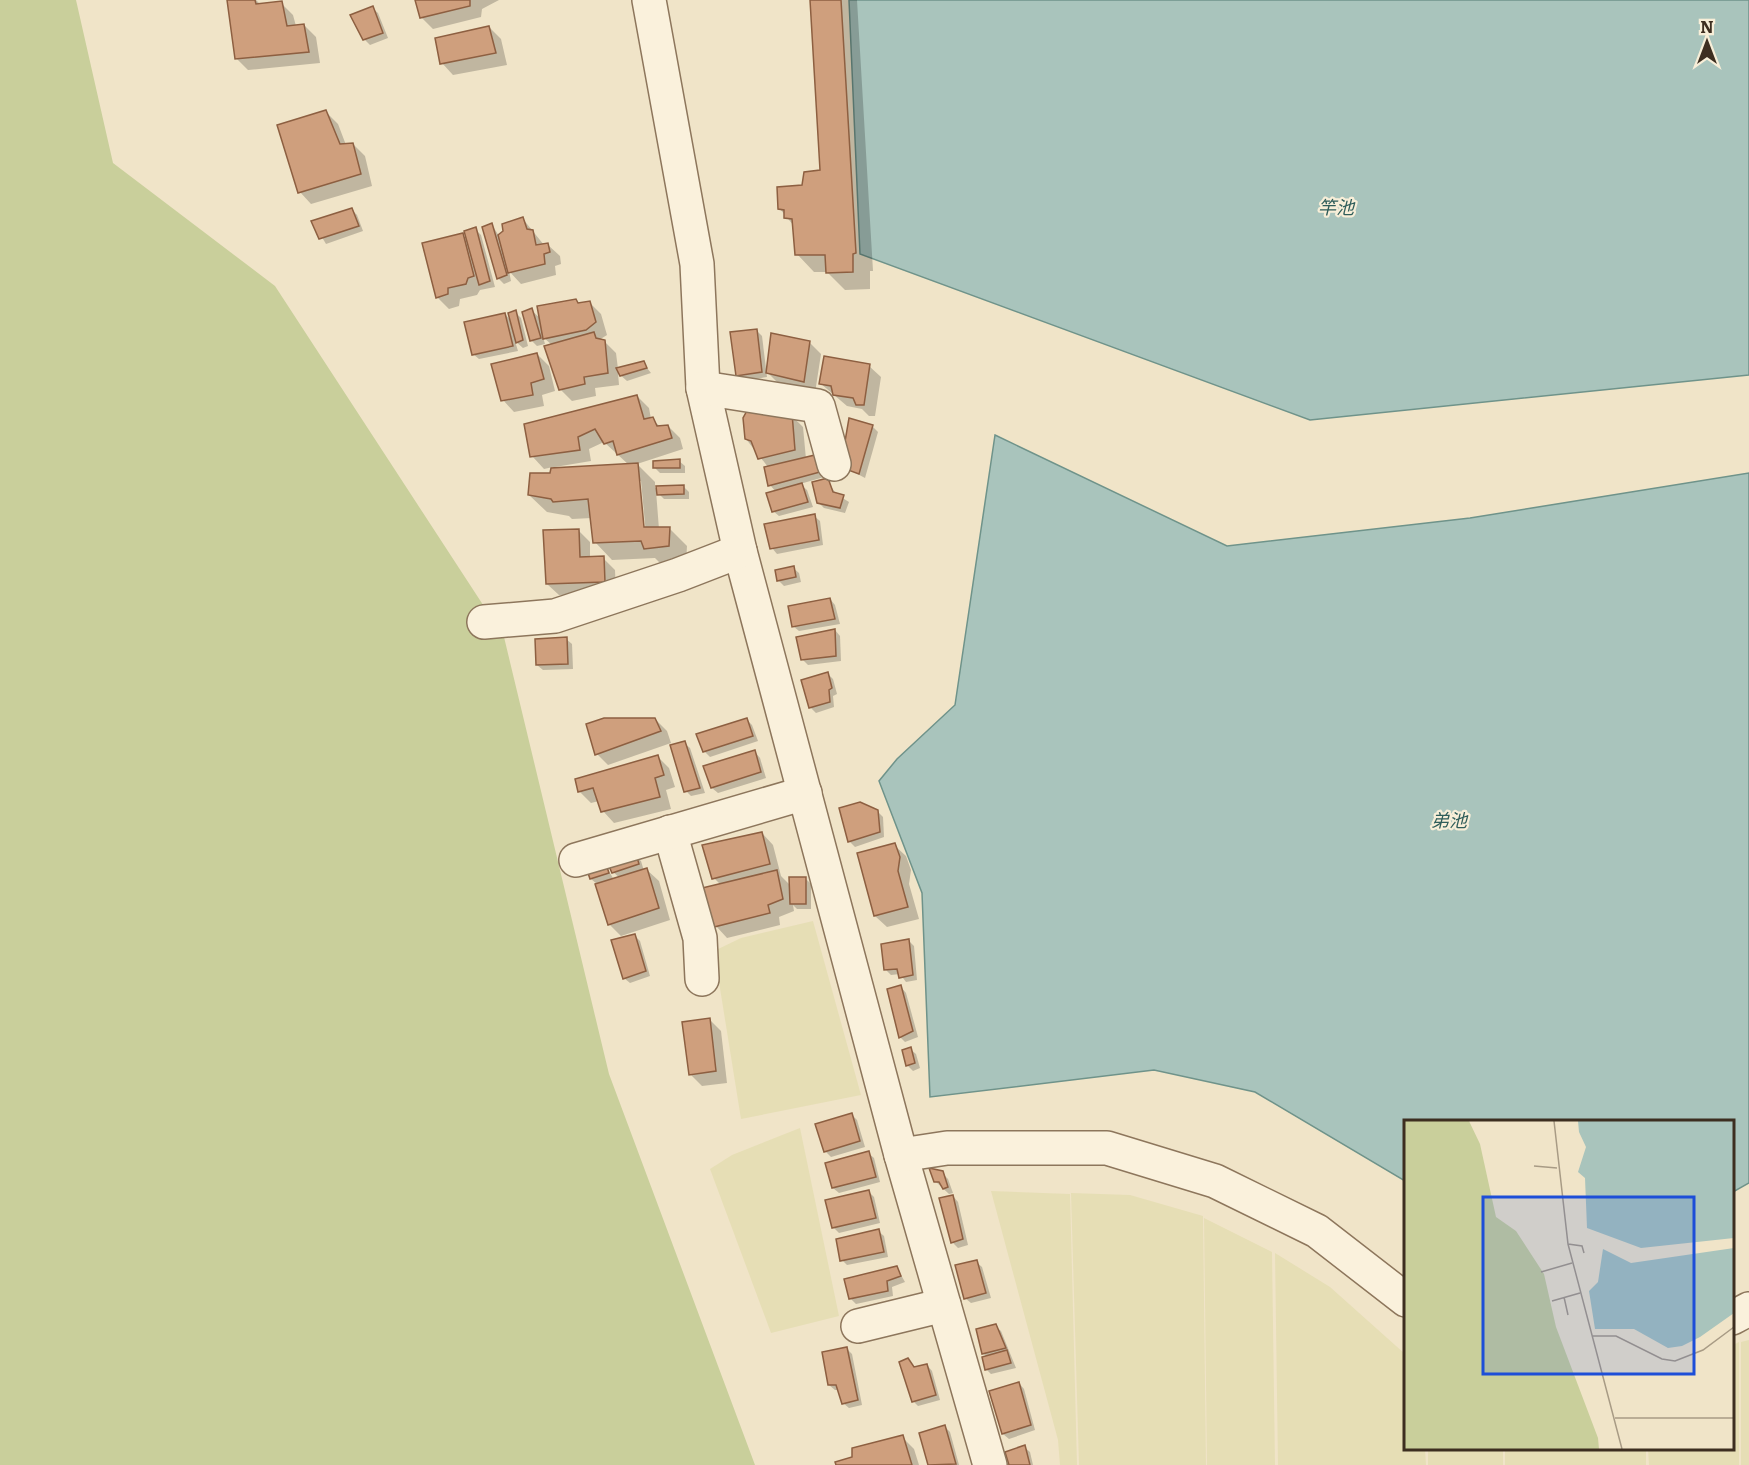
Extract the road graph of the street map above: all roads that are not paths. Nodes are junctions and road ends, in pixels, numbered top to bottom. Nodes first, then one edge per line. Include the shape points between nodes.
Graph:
1 (649, 0) edge
2 (703, 388) junction
3 (834, 464) dead end
4 (740, 551) junction
5 (484, 622) dead end
6 (805, 793) junction
7 (670, 832) junction
8 (576, 860) dead end
9 (702, 979) dead end
10 (901, 1155) junction
11 (1404, 1298) edge
12 (944, 1305) junction
13 (1749, 1309) edge
14 (1734, 1317) edge
15 (858, 1326) dead end
16 (990, 1465) edge

1 - 2 street via 697,264
2 - 3 street via 818,405
2 - 4 street
4 - 5 street via 555,616
4 - 6 street
6 - 7 street
6 - 10 street
7 - 8 street
7 - 9 street via 700,938
10 - 11 street via 947,1148 1107,1148 1215,1181 1317,1232
10 - 12 street
12 - 15 street
12 - 16 street
13 - 14 street

